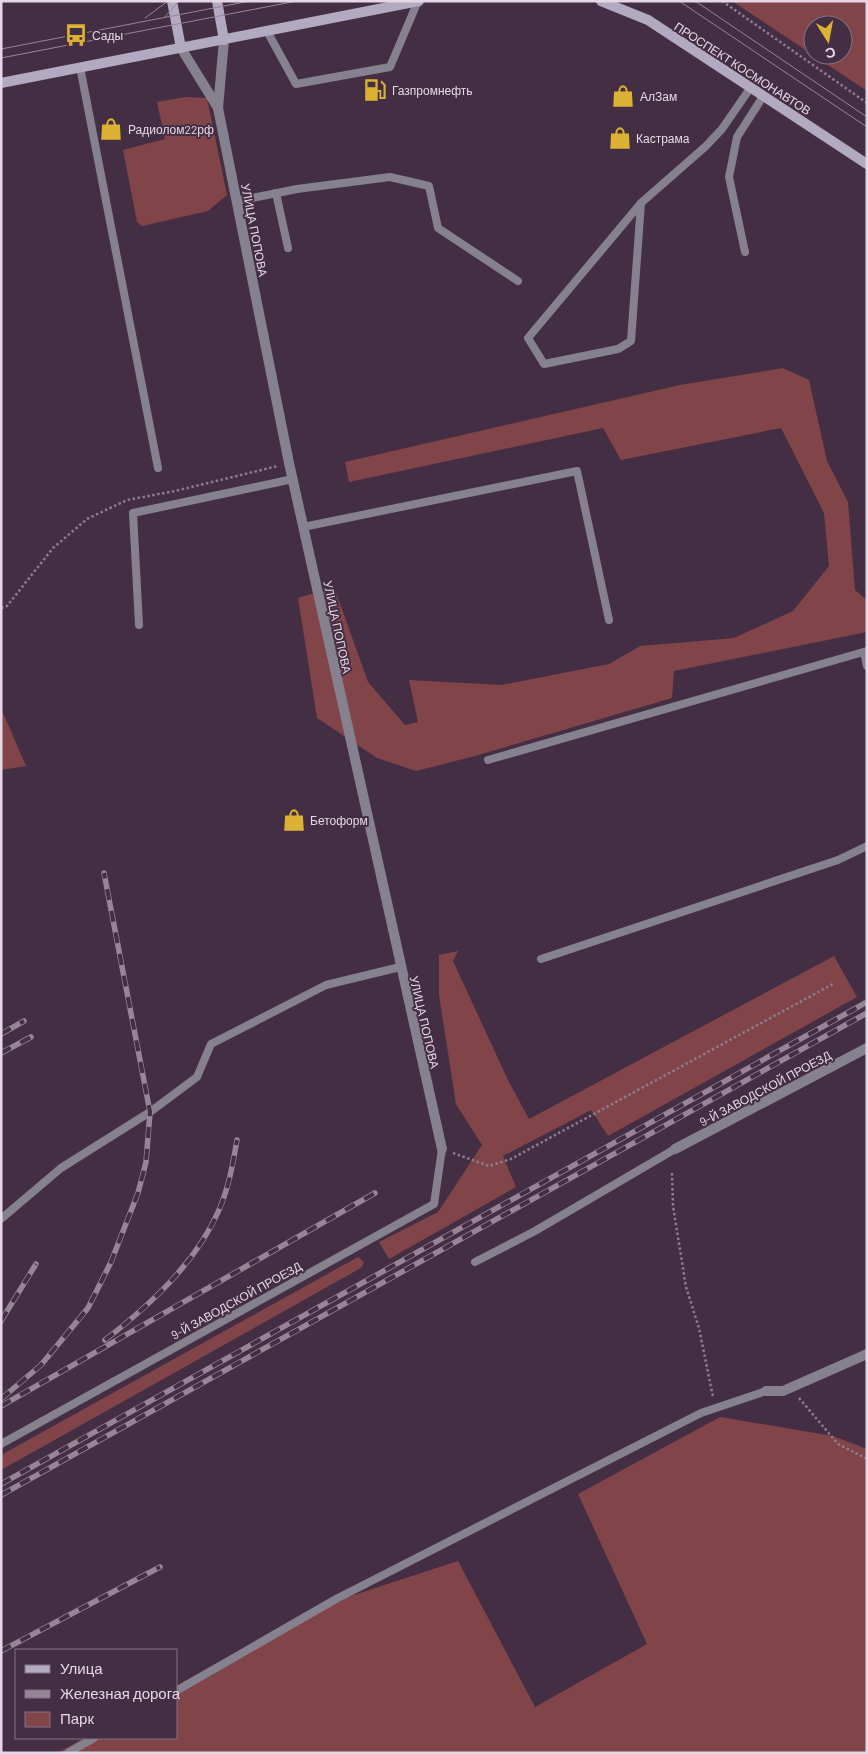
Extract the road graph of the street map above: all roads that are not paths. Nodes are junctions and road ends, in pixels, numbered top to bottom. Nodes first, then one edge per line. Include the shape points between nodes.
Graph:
1 (172, 1) edge
2 (216, 1) edge
3 (418, 1) edge
4 (601, 1) edge
5 (267, 31) junction
6 (224, 40) junction
7 (181, 48) junction
8 (80, 67) junction
9 (1, 83) edge
10 (751, 87) junction
11 (764, 95) junction
12 (218, 108) junction
13 (867, 164) edge
14 (276, 193) junction
15 (237, 201) junction
16 (641, 203) junction
17 (288, 248) dead end
18 (745, 252) dead end
19 (518, 281) dead end
20 (158, 468) dead end
21 (292, 479) junction
22 (303, 527) junction
23 (610, 620) dead end
24 (139, 625) dead end
25 (865, 651) edge
26 (867, 666) edge
27 (488, 760) dead end
28 (867, 846) edge
29 (541, 959) dead end
30 (400, 967) junction
31 (867, 1048) edge
32 (442, 1149) joint
33 (675, 1150) joint
34 (1, 1219) edge
35 (474, 1262) dead end
36 (867, 1354) edge
37 (766, 1391) joint
38 (1, 1444) edge
39 (178, 1690) edge
40 (92, 1739) edge
41 (68, 1753) edge

1 - 7 main road, УЛИЦА ПОПОВА
2 - 6 main road, УЛИЦА ПОПОВА
3 - 5 main road
3 - 5 lane via 390,67 296,84
4 - 10 main road, ПРОСПЕКТ КОСМОНАВТОВ via 648,20
5 - 6 main road
6 - 7 main road
6 - 12 street, УЛИЦА ПОПОВА
7 - 8 main road
7 - 12 street, УЛИЦА ПОПОВА
8 - 9 main road
8 - 20 lane
10 - 11 main road, ПРОСПЕКТ КОСМОНАВТОВ
10 - 16 lane via 706,146
11 - 13 main road, ПРОСПЕКТ КОСМОНАВТОВ
11 - 18 lane via 737,137 729,177
12 - 15 street, УЛИЦА ПОПОВА
14 - 15 lane
14 - 17 lane
14 - 19 lane via 390,178 429,186 438,228
15 - 21 street, УЛИЦА ПОПОВА
16 - 16 lane via 528,338 544,364 618,349 631,341
21 - 22 street, УЛИЦА ПОПОВА
21 - 24 lane via 133,513
22 - 23 lane via 577,471
22 - 30 street, УЛИЦА ПОПОВА
25 - 26 lane
25 - 27 lane
28 - 29 lane via 838,860
30 - 32 street, УЛИЦА ПОПОВА
30 - 34 lane via 326,985 210,1044 197,1077 150,1112 61,1168
31 - 33 street, 9-Й ЗАВОДСКОЙ ПРОЕЗД
32 - 38 lane, 9-Й ЗАВОДСКОЙ ПРОЕЗД via 434,1204
33 - 35 lane via 535,1231
36 - 37 street via 783,1391
37 - 39 lane via 700,1412 336,1599
40 - 41 lane

